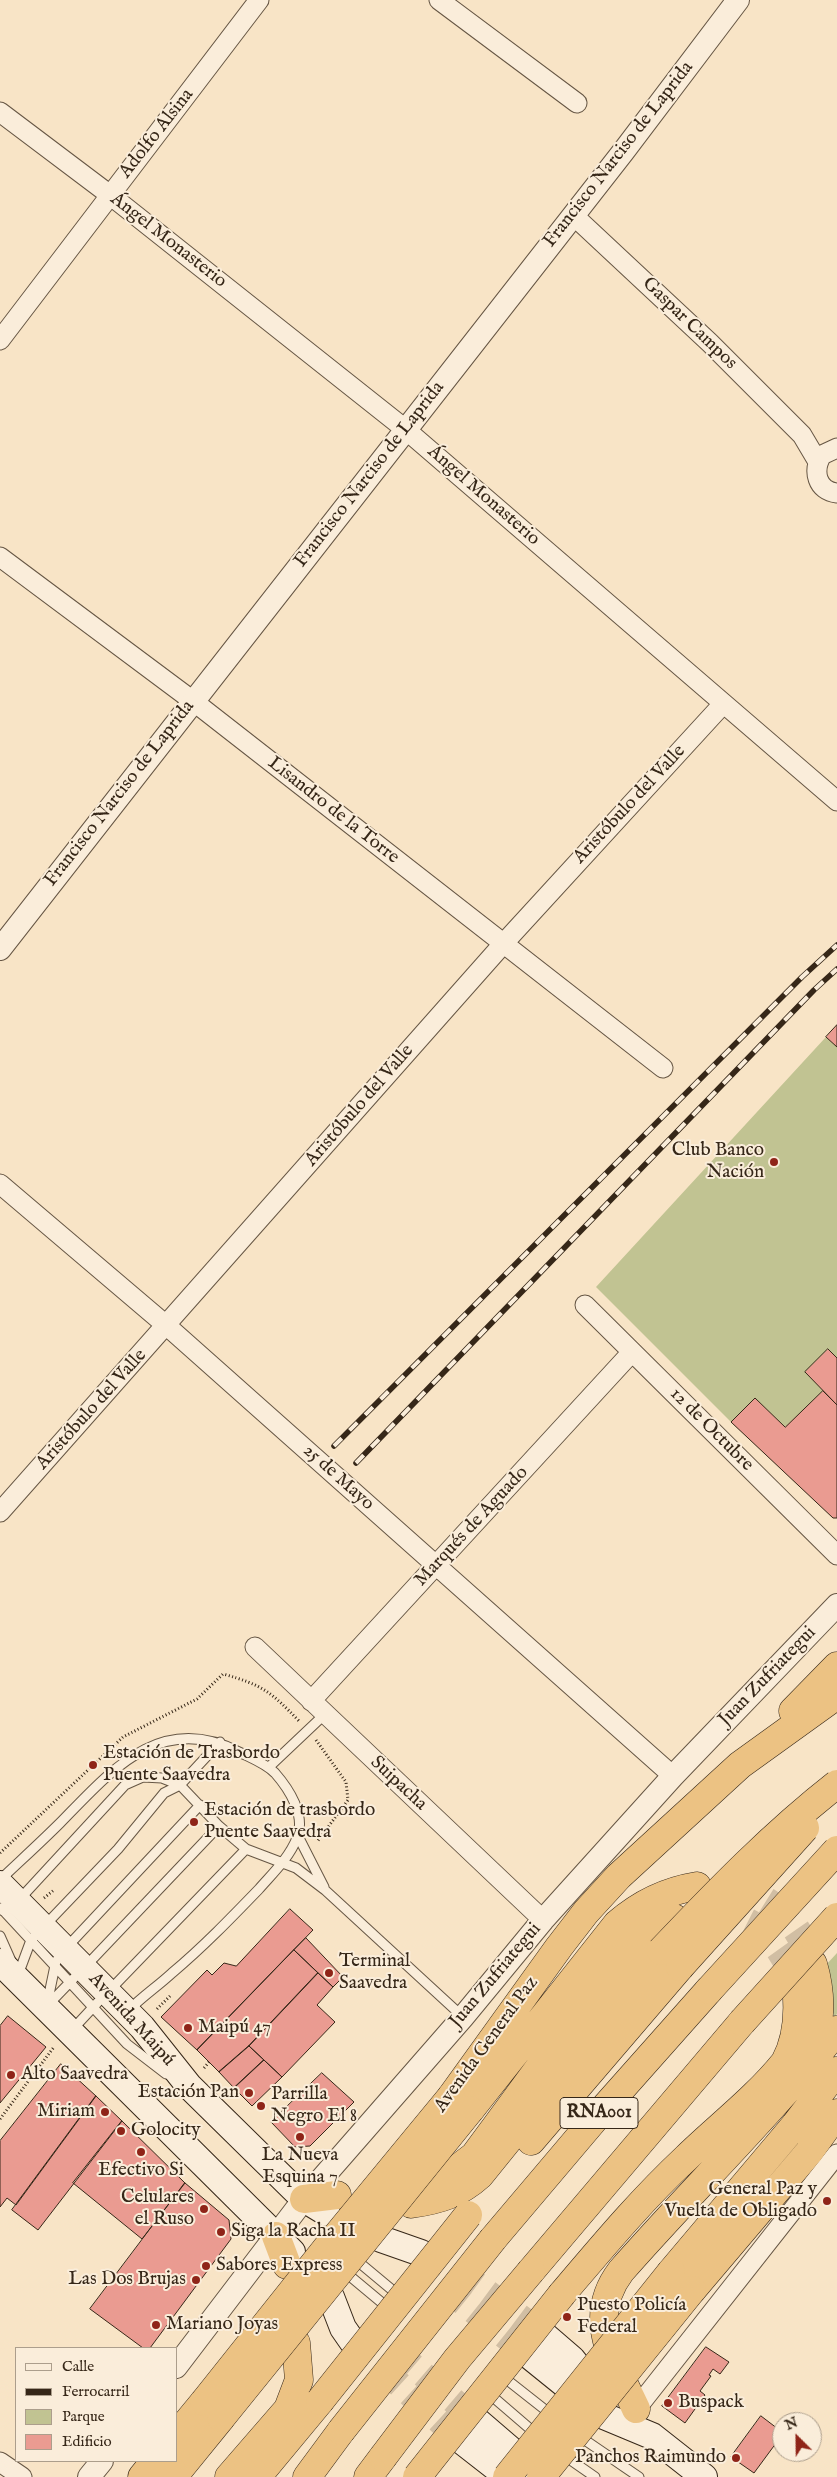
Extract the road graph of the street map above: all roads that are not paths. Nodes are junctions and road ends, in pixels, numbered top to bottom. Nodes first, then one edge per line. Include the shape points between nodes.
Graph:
1 (259, 0) edge
2 (439, 0) edge
3 (738, 0) edge
4 (577, 103) dead end
5 (0, 112) edge
6 (110, 195) junction
7 (574, 215) junction
8 (0, 340) edge
9 (406, 430) junction
10 (828, 453) edge
11 (837, 493) edge
12 (0, 557) edge
13 (193, 701) junction
14 (723, 704) junction
15 (837, 801) edge
16 (503, 944) junction
17 (0, 949) edge
18 (663, 1068) dead end
19 (0, 1184) edge
20 (585, 1305) dead end
21 (167, 1326) junction
22 (632, 1352) junction
23 (0, 1512) edge
24 (837, 1555) edge
25 (437, 1565) junction
26 (837, 1605) edge
27 (255, 1647) dead end
28 (837, 1666) edge
29 (837, 1695) edge
30 (318, 1707) junction
31 (220, 1742) junction
32 (740, 1765) junction
33 (269, 1767) junction
34 (672, 1776) junction
35 (837, 1784) edge
36 (180, 1785) junction
37 (200, 1805) junction
38 (219, 1826) junction
39 (298, 1836) junction
40 (246, 1849) junction
41 (837, 1850) edge
42 (282, 1864) junction
43 (0, 1880) edge
44 (697, 1886) tunnel mouth
45 (325, 1890) junction
46 (5, 1903) edge
47 (837, 1917) edge
48 (674, 1918) dead end
49 (543, 1920) junction
50 (37, 1933) junction
51 (0, 1936) edge
52 (59, 1956) junction
53 (671, 1959) junction
54 (813, 1964) tunnel mouth
55 (8, 1970) edge
56 (77, 1975) junction
57 (796, 1986) tunnel mouth
58 (101, 1999) junction
59 (47, 2006) junction
60 (128, 2012) junction
61 (463, 2017) junction
62 (70, 2029) junction
63 (837, 2030) edge
64 (837, 2071) edge
65 (797, 2080) junction
66 (460, 2103) junction
67 (210, 2107) junction
68 (837, 2113) edge
69 (837, 2154) edge
70 (304, 2199) junction
71 (329, 2208) dead end
72 (381, 2240) dead end
73 (289, 2250) junction
74 (417, 2258) tunnel mouth
75 (361, 2264) dead end
76 (352, 2278) dead end
77 (391, 2288) dead end
78 (331, 2297) dead end
79 (380, 2302) dead end
80 (358, 2332) tunnel mouth
81 (296, 2343) dead end
82 (526, 2353) tunnel mouth
83 (178, 2365) edge
84 (506, 2379) dead end
85 (569, 2389) junction
86 (493, 2397) dead end
87 (213, 2410) junction
88 (632, 2417) junction
89 (475, 2419) tunnel mouth
90 (561, 2422) dead end
91 (569, 2428) dead end
92 (178, 2435) edge
93 (458, 2438) tunnel mouth
94 (0, 2462) edge
95 (101, 2462) edge
96 (154, 2462) edge
97 (376, 2467) edge
98 (22, 2477) edge
99 (89, 2477) edge
100 (142, 2477) edge
101 (173, 2477) edge
102 (229, 2477) edge
103 (257, 2477) edge
104 (307, 2477) edge
105 (417, 2477) edge
106 (508, 2477) edge
107 (542, 2477) edge
108 (594, 2477) edge
109 (638, 2477) edge
110 (704, 2477) edge

1 - 6 street, Adolfo Alsina
2 - 4 street
3 - 7 street, Francisco Narciso de Laprida
5 - 6 street, Ángel Monasterio
6 - 8 street, Adolfo Alsina
6 - 9 street, Ángel Monasterio
7 - 9 street, Francisco Narciso de Laprida
7 - 10 street, Gaspar Campos via 802,435
9 - 13 street, Francisco Narciso de Laprida
9 - 14 street, Ángel Monasterio
10 - 11 street via 816,470 820,485
12 - 13 street, Lisandro de la Torre
13 - 16 street, Lisandro de la Torre
13 - 17 street, Francisco Narciso de Laprida
14 - 15 street, Ángel Monasterio
14 - 16 street, Aristóbulo del Valle
16 - 18 street, Lisandro de la Torre
16 - 21 street, Aristóbulo del Valle
19 - 21 street, 25 de Mayo
20 - 22 street, 12 de Octubre
21 - 23 street, Aristóbulo del Valle
21 - 25 street, 25 de Mayo
22 - 24 street, 12 de Octubre
22 - 25 street, Marqués de Aguado
25 - 30 street, Marqués de Aguado
25 - 34 street, 25 de Mayo
26 - 34 street, Juan Zufriategui
27 - 30 street, Suipacha
28 - 32 highway
29 - 32 highway, Avenida General Paz
30 - 33 lane
30 - 49 street, Suipacha
31 - 33 lane
31 - 36 lane
31 - 43 lane via 191,1739 160,1743 125,1759
32 - 66 highway, Avenida General Paz via 619,1876 586,1912
33 - 39 lane via 287,1786 294,1801
34 - 49 street, Juan Zufriategui
35 - 53 highway, bridge via 812,1821 779,1860
36 - 37 lane
36 - 46 lane via 162,1778 143,1777 125,1785
36 - 50 lane via 164,1793 118,1849
37 - 38 lane
37 - 52 lane
38 - 40 lane
38 - 56 lane
39 - 42 lane
39 - 45 lane
40 - 42 lane
40 - 58 lane
41 - 104 highway, RNA001, bridge via 598,2115 494,2239
42 - 45 lane via 296,1868
42 - 60 lane via 232,1917
44 - 66 highway via 653,1898 616,1924
45 - 61 lane
46 - 50 main road, Avenida Maipú
47 - 97 highway, RNA001, bridge via 742,2022 457,2359
48 - 53 highway via 653,1928 626,1950 468,2162 417,2193 443,2198 459,2191 480,2175
49 - 61 street, Juan Zufriategui
50 - 52 main road, Avenida Maipú
50 - 55 lane
51 - 55 lane
52 - 56 main road, Avenida Maipú
52 - 59 lane
53 - 103 highway, bridge
54 - 65 highway via 819,1990 819,2023 813,2046
55 - 59 main road
56 - 58 main road, Avenida Maipú
56 - 59 lane
57 - 105 highway, bridge via 796,2033 785,2062 616,2230
58 - 60 main road, Avenida Maipú
58 - 62 lane
58 - 67 lane via 127,2044
59 - 62 main road
60 - 67 main road, Avenida Maipú
61 - 70 street, Juan Zufriategui
62 - 73 main road
63 - 65 highway
64 - 106 highway, bridge
65 - 88 highway via 648,2240 607,2293 602,2319
66 - 87 highway, Avenida General Paz, bridge via 329,2245
67 - 70 main road, Avenida Maipú
68 - 107 highway, bridge
69 - 88 street
70 - 71 highway
70 - 73 street, Juan Zufriategui
72 - 74 main road
73 - 83 street, Juan Zufriategui
75 - 77 lane
76 - 79 lane
78 - 80 main road via 343,2328
81 - 102 highway via 298,2380 288,2408
82 - 85 main road
84 - 90 lane
85 - 88 main road via 604,2416
85 - 88 main road via 538,2329 572,2359 610,2408
86 - 108 lane via 549,2445
87 - 92 highway, Avenida General Paz
87 - 101 highway
88 - 110 main road
89 - 107 main road
91 - 109 lane
93 - 106 main road
94 - 98 street
95 - 99 street
96 - 100 highway

